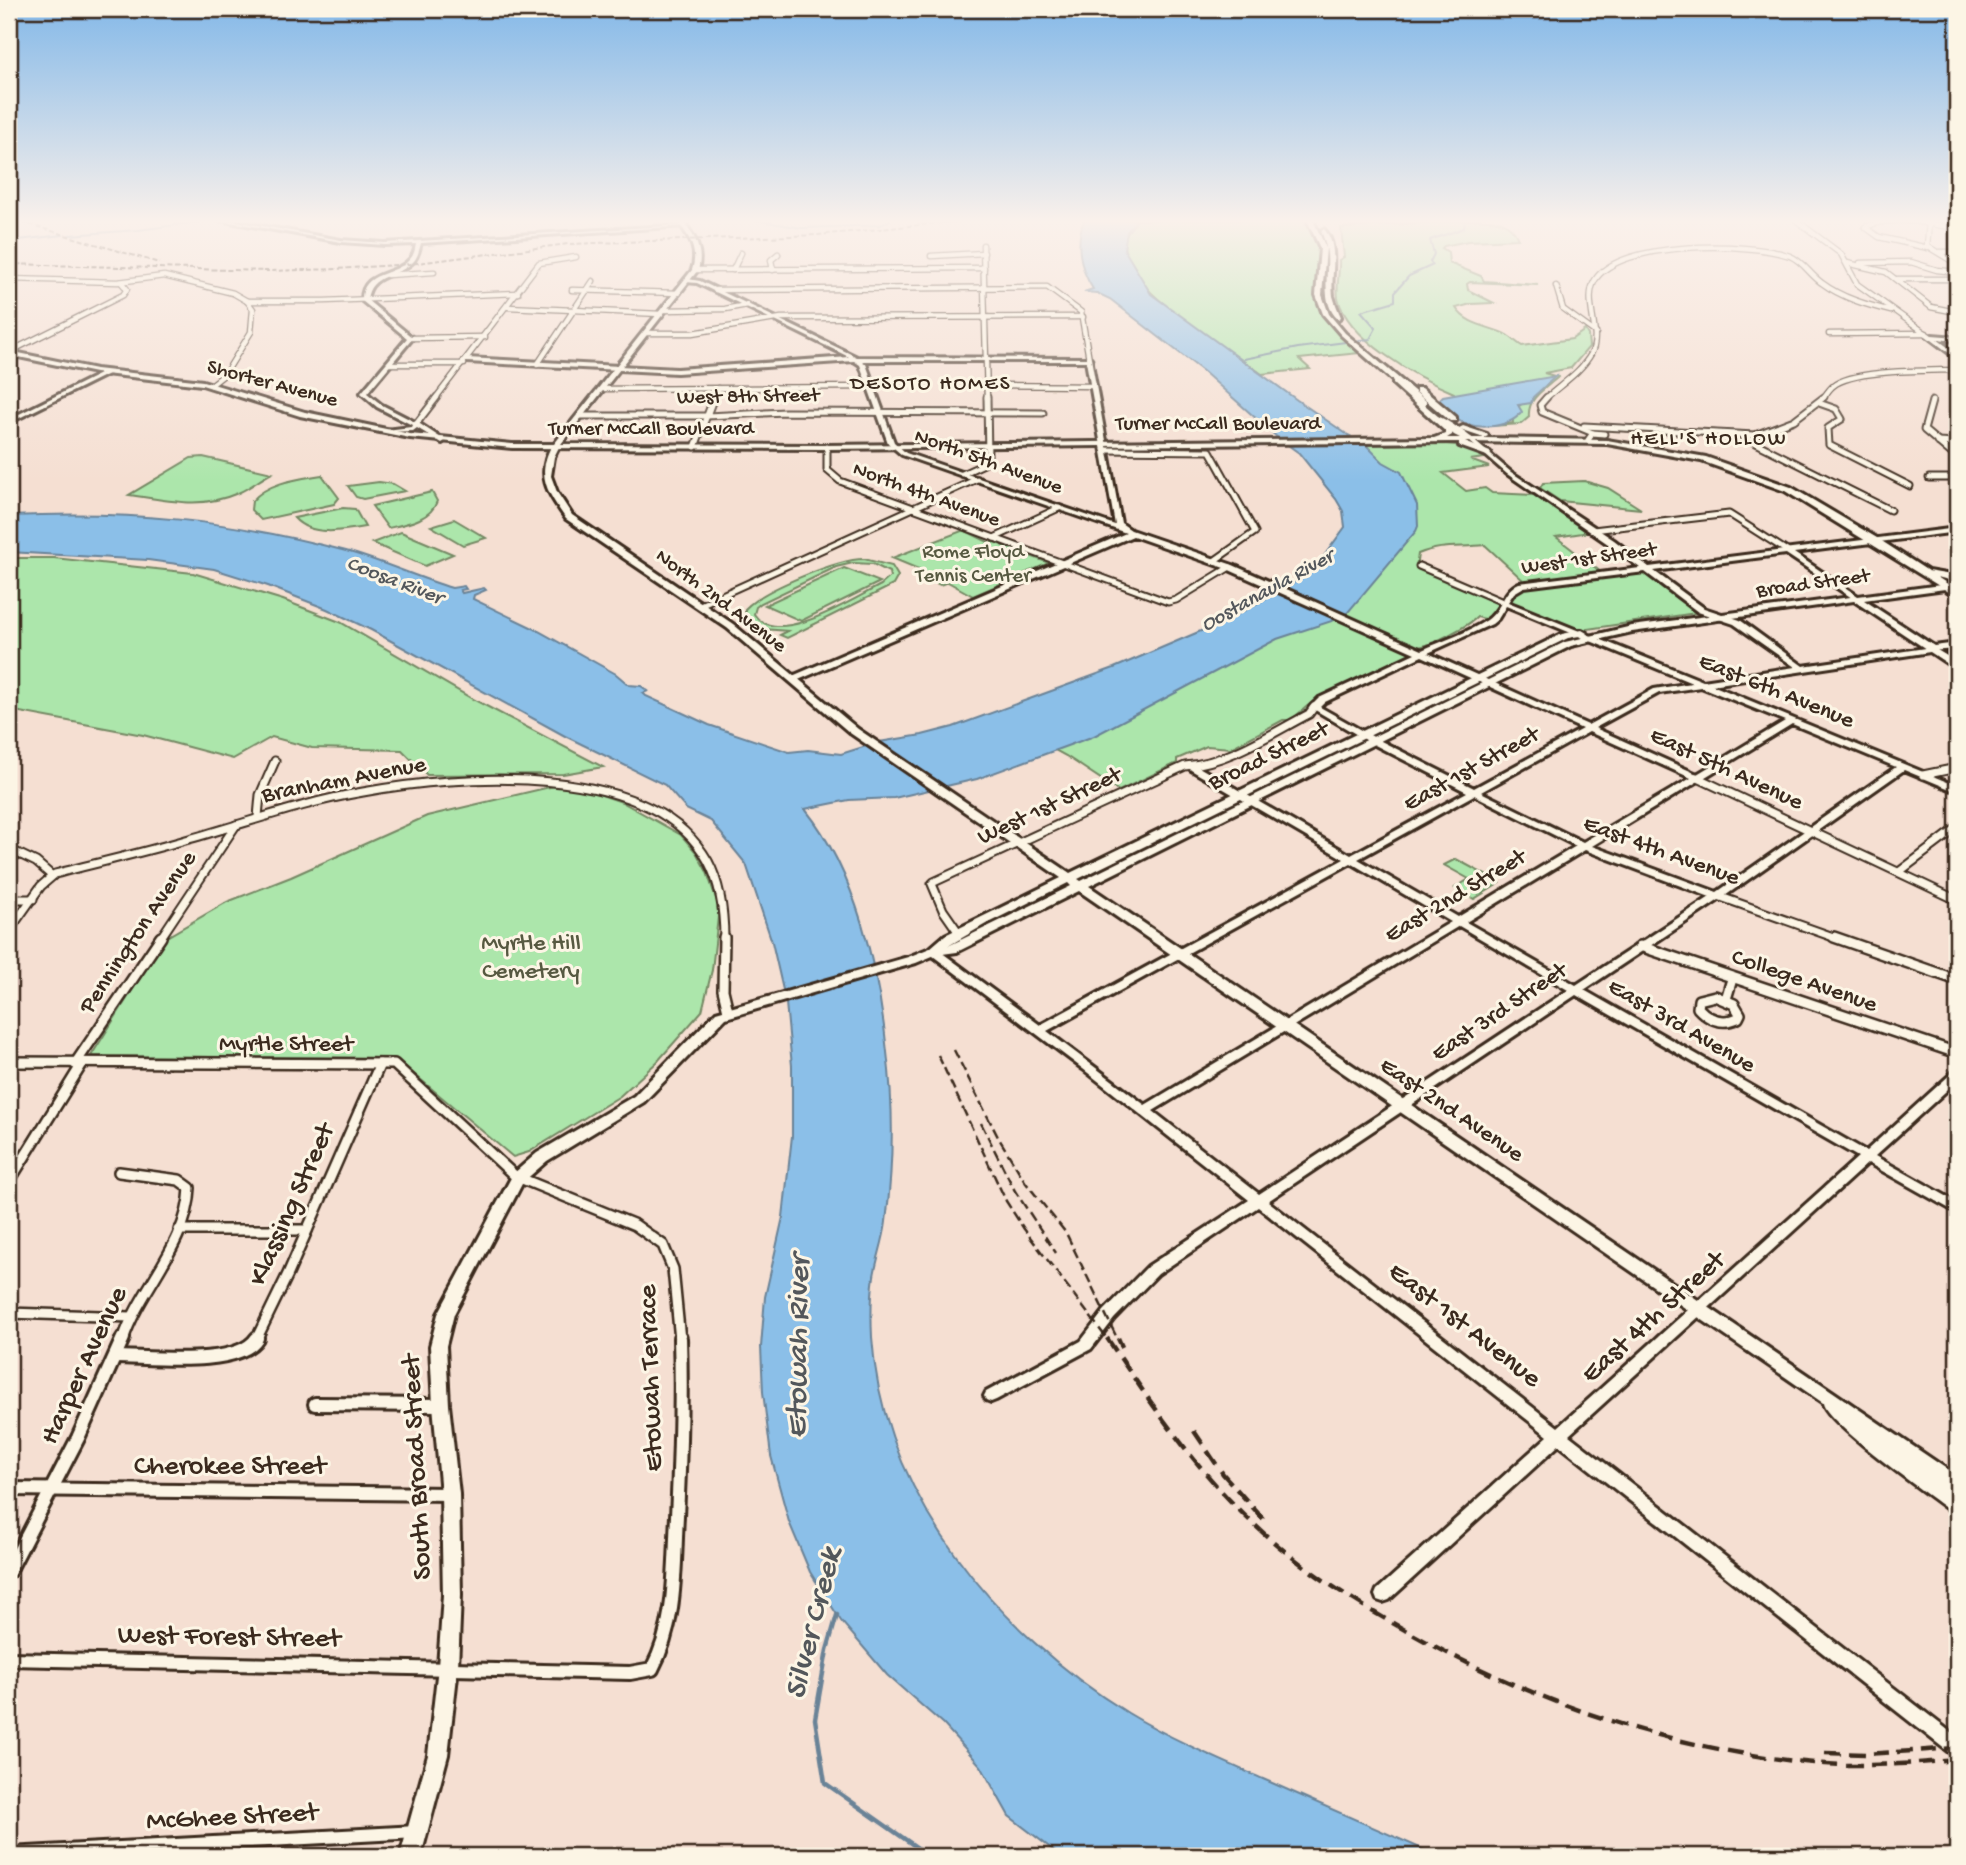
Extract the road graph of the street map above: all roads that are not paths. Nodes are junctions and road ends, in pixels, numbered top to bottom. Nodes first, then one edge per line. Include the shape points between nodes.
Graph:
1 (99, 307) edge
2 (252, 307) edge
3 (373, 307) edge
4 (508, 307) joint
5 (576, 307) edge
6 (667, 307) edge
7 (737, 307) edge
8 (751, 307) edge
9 (985, 307) edge
10 (1075, 307) edge
11 (1323, 307) edge
12 (1333, 307) edge
13 (1562, 307) edge
14 (1594, 307) edge
15 (1881, 307) edge
16 (1886, 307) edge
17 (1931, 307) edge
18 (1957, 308) edge
19 (1948, 310) junction
20 (573, 311) junction
21 (1891, 311) junction
22 (663, 312) junction
23 (985, 317) junction
24 (1083, 317) junction
25 (1957, 317) edge
26 (775, 318) junction
27 (646, 333) junction
28 (1596, 333) junction
29 (1829, 334) dead end
30 (1928, 335) junction
31 (485, 337) junction
32 (410, 338) junction
33 (1957, 339) edge
34 (9, 352) edge
35 (1369, 352) junction
36 (1957, 357) edge
37 (856, 359) junction
38 (985, 359) junction
39 (1089, 359) junction
40 (465, 362) junction
41 (389, 364) junction
42 (537, 365) junction
43 (617, 368) junction
44 (1957, 370) edge
45 (106, 373) junction
46 (1397, 381) junction
47 (211, 385) junction
48 (986, 385) junction
49 (1094, 386) junction
50 (872, 387) junction
51 (718, 388) junction
52 (601, 389) junction
53 (1932, 401) dead end
54 (1819, 403) junction
55 (880, 414) junction
56 (987, 414) junction
57 (1043, 414) dead end
58 (580, 416) junction
59 (707, 416) junction
60 (9, 421) edge
61 (417, 423) junction
62 (1574, 426) junction
63 (1609, 427) junction
64 (1463, 428) junction
65 (388, 431) junction
66 (568, 431) junction
67 (1591, 436) junction
68 (1742, 436) junction
69 (1605, 438) junction
70 (1429, 440) junction
71 (1471, 440) junction
72 (1575, 440) junction
73 (442, 441) junction
74 (1390, 441) junction
75 (1510, 441) junction
76 (1237, 442) joint
77 (1937, 442) junction
78 (1957, 443) edge
79 (988, 445) junction
80 (1104, 446) junction
81 (555, 447) junction
82 (603, 447) junction
83 (695, 447) junction
84 (827, 447) junction
85 (895, 447) junction
86 (1487, 454) junction
87 (1957, 458) edge
88 (1496, 462) junction
89 (962, 474) junction
90 (1929, 478) dead end
91 (1957, 478) edge
92 (977, 479) junction
93 (1909, 486) dead end
94 (914, 508) junction
95 (1059, 508) junction
96 (1890, 510) dead end
97 (1593, 530) junction
98 (1957, 530) edge
99 (1133, 533) junction
100 (994, 538) junction
101 (1874, 540) junction
102 (1787, 551) junction
103 (1214, 561) junction
104 (1066, 564) junction
105 (1419, 566) dead end
106 (1230, 567) junction
107 (1916, 567) junction
108 (1646, 569) junction
109 (1957, 579) edge
110 (1945, 586) junction
111 (1957, 586) edge
112 (1957, 594) edge
113 (1856, 598) junction
114 (1505, 603) junction
115 (700, 605) junction
116 (1527, 612) junction
117 (1721, 617) junction
118 (1352, 622) joint
119 (1489, 622) junction
120 (1632, 629) junction
121 (1579, 634) junction
122 (1590, 638) junction
123 (1957, 646) edge
124 (1932, 649) junction
125 (1422, 653) junction
126 (1649, 662) junction
127 (1957, 666) edge
128 (1802, 669) junction
129 (1477, 678) junction
130 (793, 679) junction
131 (1488, 684) junction
132 (1702, 685) junction
133 (1657, 691) junction
134 (1314, 707) junction
135 (1792, 720) junction
136 (1589, 729) junction
137 (1363, 734) junction
138 (1374, 741) junction
139 (275, 761) dead end
140 (1190, 767) junction
141 (1903, 767) junction
142 (1957, 768) edge
143 (1923, 775) junction
144 (1696, 777) junction
145 (1957, 789) edge
146 (1475, 793) junction
147 (1239, 795) junction
148 (1251, 802) junction
149 (965, 807) joint
150 (258, 817) junction
151 (236, 825) junction
152 (1957, 828) edge
153 (1810, 830) junction
154 (1016, 843) junction
155 (1581, 846) junction
156 (9, 849) edge
157 (1350, 859) junction
158 (1899, 872) junction
159 (51, 875) junction
160 (1074, 883) junction
161 (1718, 896) junction
162 (9, 899) edge
163 (33, 899) junction
164 (1957, 900) edge
165 (1457, 921) junction
166 (9, 931) edge
167 (960, 933) junction
168 (1640, 946) junction
169 (933, 951) junction
170 (1177, 953) junction
171 (1732, 979) junction
172 (1957, 980) edge
173 (1574, 989) junction
174 (1726, 999) junction
175 (754, 1004) joint
176 (728, 1012) junction
177 (1284, 1026) junction
178 (1040, 1030) junction
179 (1957, 1054) edge
180 (9, 1062) edge
181 (79, 1064) junction
182 (380, 1064) junction
183 (1957, 1075) edge
184 (1400, 1105) junction
185 (1144, 1111) junction
186 (1867, 1158) junction
187 (119, 1172) dead end
188 (518, 1178) junction
189 (9, 1182) edge
190 (1260, 1201) junction
191 (1957, 1208) edge
192 (182, 1224) junction
193 (307, 1230) junction
194 (1700, 1310) junction
195 (9, 1313) edge
196 (131, 1317) junction
197 (116, 1357) junction
198 (1806, 1384) junction
199 (991, 1396) dead end
200 (315, 1404) dead end
201 (441, 1405) junction
202 (1560, 1434) junction
203 (1957, 1486) edge
204 (9, 1489) edge
205 (52, 1490) junction
206 (450, 1494) junction
207 (1957, 1506) edge
208 (9, 1571) edge
209 (1383, 1595) dead end
210 (9, 1659) edge
211 (448, 1667) junction
212 (652, 1669) joint
213 (1957, 1748) edge
214 (417, 1832) junction
215 (9, 1854) edge
216 (410, 1856) edge

1 - 34 street
2 - 47 street via 253,328 227,371
3 - 32 street
4 - 20 street
4 - 31 street
5 - 20 street
6 - 22 main road
7 - 22 street
8 - 26 street
9 - 23 street
10 - 24 street
11 - 35 main road via 1345,336
12 - 35 main road
13 - 28 street
14 - 28 street
15 - 21 street
16 - 21 street
17 - 19 street
18 - 19 street
19 - 25 street
20 - 22 street
20 - 42 street
21 - 30 street
22 - 27 main road
23 - 24 street
23 - 26 street
23 - 38 street
24 - 39 street
26 - 27 street via 693,333
26 - 37 street
27 - 43 main road
28 - 62 street via 1593,352 1540,405 1548,416
29 - 30 street
30 - 33 street
30 - 36 street
31 - 32 street
31 - 40 street
32 - 41 street
34 - 45 main road, Shorter Avenue
35 - 46 main road
35 - 64 main road
37 - 38 street
37 - 43 street via 684,371
37 - 50 street, North 5th Avenue via 863,364
38 - 39 street
38 - 48 street
39 - 49 street
40 - 41 street
40 - 42 street
40 - 61 street
41 - 61 street via 365,395
42 - 43 street
43 - 52 main road
44 - 54 street via 1846,379
45 - 47 main road, Shorter Avenue
45 - 60 street
46 - 70 main road via 1450,432
46 - 71 main road
47 - 65 main road, Shorter Avenue via 303,414
48 - 49 street
48 - 56 street
49 - 80 street
50 - 51 street
50 - 55 street, North 5th Avenue
51 - 52 street
51 - 59 street
52 - 58 main road
53 - 77 street via 1923,426
54 - 68 street via 1777,427
54 - 93 street via 1838,410 1842,419 1828,428 1829,445
55 - 56 street, West 8th Street
55 - 59 street, West 8th Street
55 - 85 street, North 5th Avenue
56 - 57 street, West 8th Street
56 - 79 street
58 - 59 street, West 8th Street
58 - 66 main road
59 - 83 street
61 - 65 street via 413,429
61 - 73 street
62 - 63 street
62 - 67 street
63 - 68 street
63 - 69 street
64 - 71 main road
64 - 72 main road via 1484,436
65 - 73 main road, Shorter Avenue
66 - 81 main road
66 - 82 main road via 572,443
67 - 69 main road, Turner McCall Boulevard
67 - 72 main road, Turner McCall Boulevard
68 - 96 street
69 - 101 main road, Turner McCall Boulevard via 1750,473 1809,499
70 - 71 main road, Turner McCall Boulevard
70 - 74 main road, Turner McCall Boulevard
71 - 75 main road, Turner McCall Boulevard
71 - 86 street
72 - 75 main road, Turner McCall Boulevard
73 - 81 main road, Turner McCall Boulevard
74 - 76 main road, Turner McCall Boulevard
74 - 86 main road via 1461,444
75 - 88 main road via 1491,445
76 - 80 main road, Turner McCall Boulevard
77 - 78 street
77 - 87 street
79 - 80 main road, Turner McCall Boulevard
79 - 85 main road, Turner McCall Boulevard
79 - 89 street via 986,463
80 - 99 street via 1118,524
80 - 103 street via 1210,451 1255,532
81 - 82 main road, Turner McCall Boulevard
81 - 115 main road, North 2nd Avenue via 546,477 550,491 569,517
82 - 83 main road, Turner McCall Boulevard
83 - 84 main road, Turner McCall Boulevard
84 - 85 main road, Turner McCall Boulevard
84 - 94 street, North 4th Avenue via 827,470 832,477
85 - 89 street, North 5th Avenue
86 - 88 street
88 - 97 street
89 - 92 street, North 5th Avenue
90 - 91 street
92 - 94 street
92 - 95 street, North 5th Avenue
94 - 100 street, North 4th Avenue
94 - 115 street
95 - 99 street, North 5th Avenue
95 - 100 street
97 - 102 street via 1733,515
97 - 108 street
98 - 101 street, West 1st Street
99 - 103 street, North 5th Avenue
99 - 104 street
100 - 104 street, North 4th Avenue
101 - 102 street, West 1st Street
101 - 107 main road, Turner McCall Boulevard
102 - 108 street, West 1st Street
102 - 113 street
103 - 106 street, North 5th Avenue
104 - 106 street, North 4th Avenue via 1171,602
104 - 130 street
105 - 114 street
106 - 118 street, North 5th Avenue
107 - 109 main road
107 - 110 main road, Turner McCall Boulevard
108 - 114 street, West 1st Street via 1522,585 1512,589
108 - 117 street via 1701,610
110 - 111 main road, Broad Street
110 - 112 main road, Turner McCall Boulevard
110 - 113 main road, Broad Street
113 - 117 main road, Broad Street
113 - 124 main road
114 - 116 street, East 6th Avenue
114 - 119 street, West 1st Street
115 - 130 main road, North 2nd Avenue
116 - 119 street via 1517,611
116 - 121 street, East 6th Avenue
117 - 120 main road, Broad Street
117 - 128 street via 1737,622
118 - 125 street, East 5th Avenue
119 - 125 street, West 1st Street
120 - 121 main road, Broad Street
120 - 122 main road, Broad Street
121 - 122 street, East 6th Avenue
121 - 129 main road, Broad Street via 1565,636
122 - 126 street, East 6th Avenue
122 - 131 main road, Broad Street via 1568,644
123 - 124 main road, East 1st Street
124 - 127 street
124 - 128 street, East 1st Street
125 - 129 street, East 5th Avenue
125 - 134 street, West 1st Street
126 - 132 street, East 6th Avenue
126 - 133 street via 1674,677
128 - 132 street, East 1st Street
129 - 131 street, East 5th Avenue
129 - 137 main road, Broad Street
130 - 149 main road, North 2nd Avenue via 854,732
131 - 136 street, East 5th Avenue
131 - 138 main road, Broad Street
132 - 133 street, East 1st Street
132 - 135 street, East 6th Avenue
133 - 136 street, East 1st Street
134 - 137 street, East 4th Avenue
134 - 140 street, West 1st Street via 1310,714
135 - 141 street, East 6th Avenue
135 - 144 street, East 2nd Street
136 - 144 street, East 5th Avenue
136 - 146 street, East 1st Street
137 - 138 street, East 4th Avenue
137 - 147 main road, Broad Street
138 - 146 street, East 4th Avenue
138 - 148 main road, Broad Street
139 - 150 street via 260,795
140 - 147 street, East 3rd Avenue
140 - 154 street, West 1st Street
141 - 143 street, East 6th Avenue
141 - 153 street, East 3rd Street
142 - 143 street
143 - 145 street, East 6th Avenue
144 - 153 street, East 5th Avenue
144 - 155 street, East 2nd Street
146 - 155 street, East 4th Avenue
146 - 157 street, East 1st Street
147 - 148 street, East 3rd Avenue
147 - 160 main road, Broad Street
148 - 157 street, East 3rd Avenue
148 - 160 main road, Broad Street
149 - 154 main road, East 2nd Avenue
150 - 151 street, Branham Avenue
150 - 176 street, Branham Avenue via 369,791 449,781 562,782 634,801 688,835 712,867 724,915 721,989
151 - 159 street, Branham Avenue
151 - 181 street, Pennington Avenue
152 - 158 street
153 - 158 street, East 5th Avenue
153 - 161 street, East 3rd Street
154 - 160 main road, East 2nd Avenue
154 - 167 street, West 1st Street via 932,884 950,923
155 - 161 street, East 4th Avenue
155 - 165 street, East 2nd Street
156 - 159 street
157 - 165 street, East 3rd Avenue
157 - 170 street, East 1st Street
158 - 164 street, East 5th Avenue
159 - 163 street
160 - 167 main road, Broad Street
160 - 169 main road, Broad Street via 953,949
160 - 170 main road, East 2nd Avenue
161 - 168 street, East 3rd Street
161 - 172 street, East 4th Avenue
162 - 163 street
163 - 166 street
165 - 173 street, East 3rd Avenue
165 - 177 street, East 2nd Street
167 - 169 main road, Broad Street
168 - 171 street, College Avenue
168 - 173 street, East 3rd Street
169 - 175 main road, Broad Street
169 - 178 street, East 1st Avenue
170 - 177 main road, East 2nd Avenue
170 - 178 street, East 1st Street
171 - 174 street
171 - 179 street, College Avenue
173 - 184 street, East 3rd Street
173 - 186 street, East 3rd Avenue
174 - 174 street via 1702,998 1697,1004 1717,1021 1734,1021 1740,1010
175 - 176 main road, South Broad Street
176 - 188 main road, South Broad Street via 712,1022 639,1099 542,1157
177 - 184 main road, East 2nd Avenue
177 - 185 street, East 2nd Street
178 - 185 street, East 1st Avenue
180 - 181 street, Myrtle Street
181 - 182 street, Myrtle Street
181 - 189 street, Pennington Avenue
182 - 188 street, Myrtle Street via 394,1064
182 - 193 street, Klassing Street
183 - 186 street, East 4th Street
184 - 190 street, East 3rd Street
184 - 194 main road, East 2nd Avenue
185 - 190 street, East 1st Avenue
186 - 191 street, East 3rd Avenue
186 - 194 street, East 4th Street
187 - 192 street via 179,1180 191,1188 192,1199
188 - 201 main road, South Broad Street via 446,1314 438,1346
188 - 212 street, Etowah Terrace via 649,1232 666,1248 676,1285 681,1423 671,1615 664,1646
190 - 199 street, East 3rd Street via 1153,1270 1086,1345
190 - 202 street, East 1st Avenue
192 - 193 street
192 - 196 street, Harper Avenue
193 - 197 street, Klassing Street via 255,1342 235,1354 216,1357
194 - 198 main road, East 2nd Avenue
194 - 202 street, East 4th Street
195 - 196 street
196 - 197 street, Harper Avenue
197 - 205 street, Harper Avenue
198 - 203 main road, East 2nd Avenue
198 - 207 main road, East 2nd Avenue via 1848,1423
200 - 201 street
201 - 206 main road, South Broad Street
202 - 209 street, East 4th Street
202 - 213 street, East 1st Avenue
204 - 205 street, Cherokee Street
205 - 206 street, Cherokee Street
205 - 208 street, Harper Avenue
206 - 211 main road, South Broad Street
210 - 211 street, West Forest Street
211 - 212 street, West Forest Street via 630,1673
211 - 214 main road, South Broad Street via 438,1755
214 - 215 street, McGhee Street
214 - 216 main road, South Broad Street

